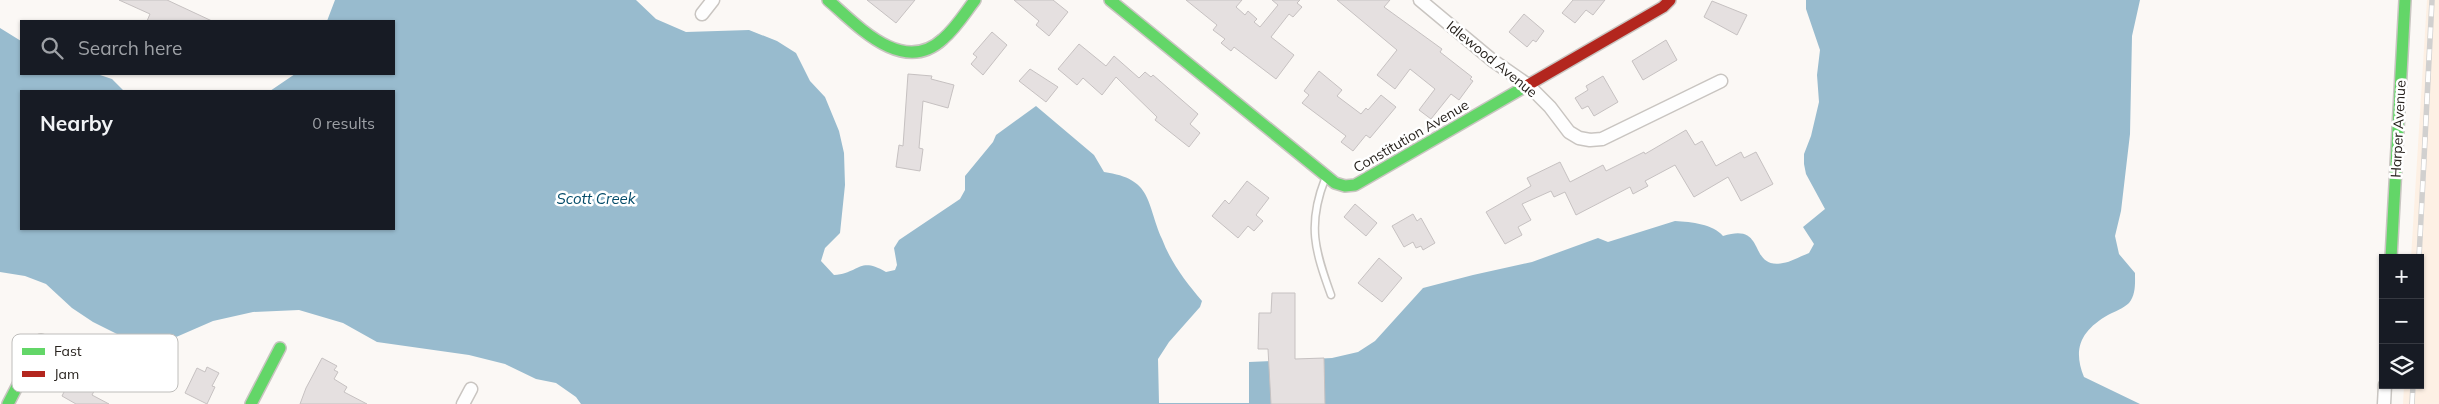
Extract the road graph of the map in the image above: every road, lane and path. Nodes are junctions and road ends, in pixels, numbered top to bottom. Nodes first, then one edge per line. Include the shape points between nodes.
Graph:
1 (713, 0) edge
2 (828, 0) edge
3 (975, 0) edge
4 (1110, 0) edge
5 (1420, 0) edge
6 (1670, 0) edge
7 (2405, 0) edge
8 (702, 14) dead end
9 (1721, 81) dead end
10 (1528, 85) junction
11 (1327, 176) junction
12 (2391, 254) edge
13 (1330, 295) dead end
14 (280, 348) dead end
15 (470, 389) dead end
16 (2385, 389) edge
17 (14, 392) edge
18 (8, 404) edge
19 (251, 404) edge
20 (463, 404) edge
21 (2384, 404) edge

1 - 8 street
2 - 3 street via 885,46 896,52 917,54 940,43
4 - 11 street, Constitution Avenue
5 - 10 street, Idlewood Avenue via 1492,60
6 - 10 street, Constitution Avenue
7 - 12 street, Harper Avenue
9 - 10 street, Idlewood Avenue via 1602,139 1590,140 1569,132
10 - 11 street, Constitution Avenue via 1355,185 1335,183
11 - 13 lane via 1318,197 1314,232 1316,254
14 - 19 street
15 - 20 street
16 - 21 street
17 - 18 street

